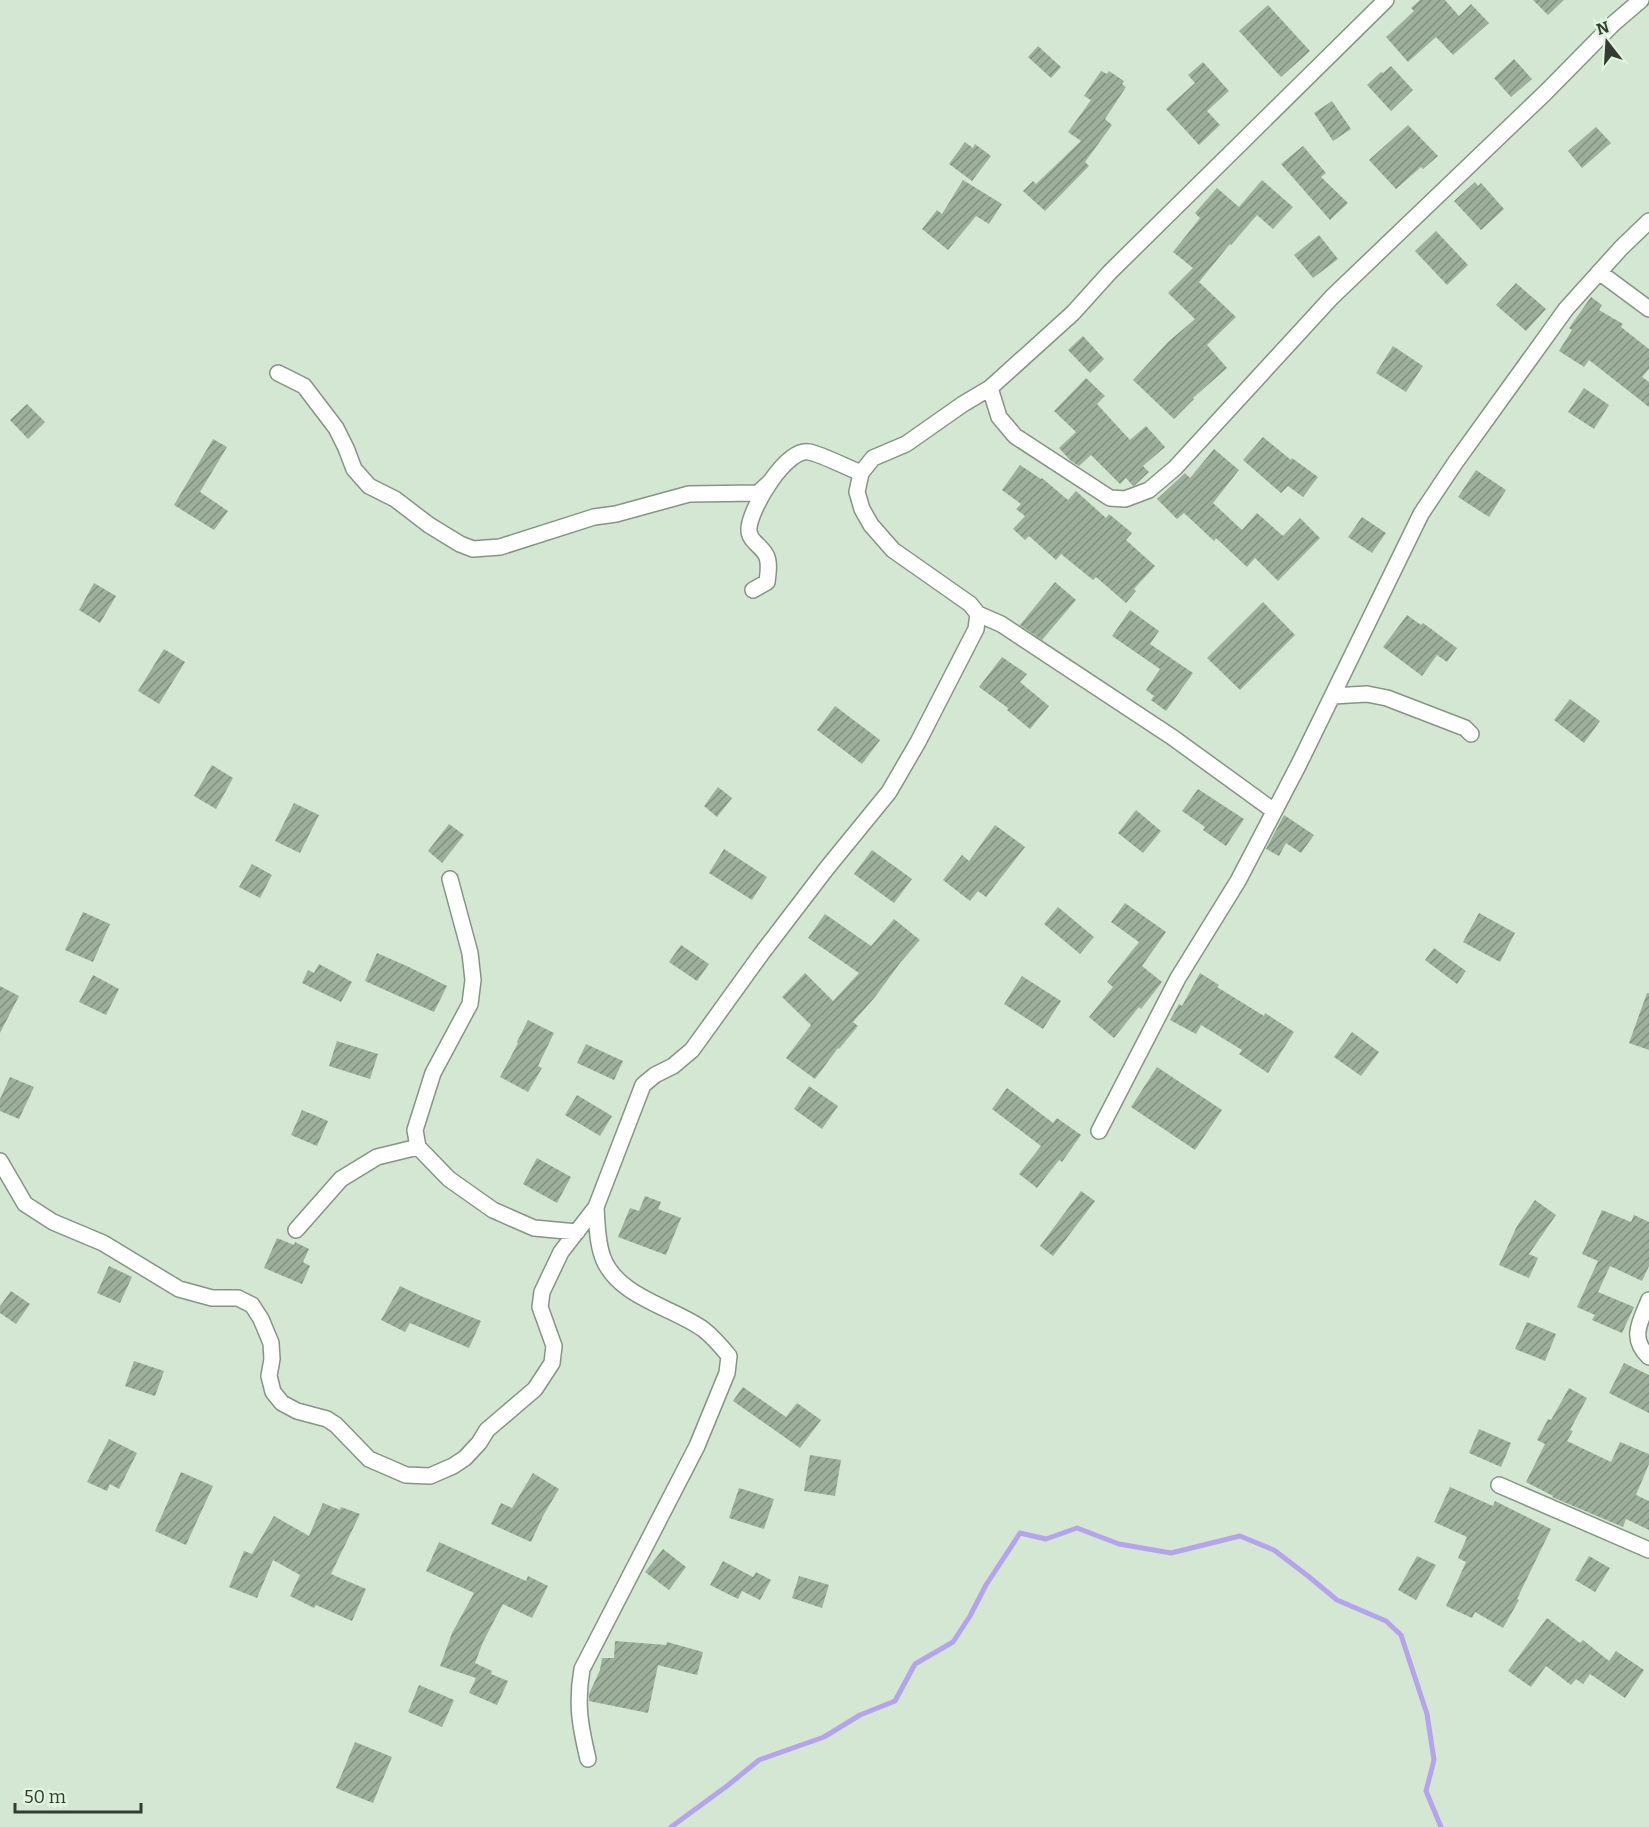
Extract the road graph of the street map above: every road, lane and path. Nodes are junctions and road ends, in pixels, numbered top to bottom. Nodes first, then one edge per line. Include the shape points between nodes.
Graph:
1 (1386, 0) edge
2 (1641, 0) edge
3 (1649, 221) edge
4 (1599, 272) junction
5 (1649, 309) edge
6 (278, 373) dead end
7 (990, 388) junction
8 (861, 473) junction
9 (771, 481) junction
10 (753, 590) dead end
11 (978, 614) junction
12 (1332, 696) junction
13 (1471, 734) dead end
14 (1274, 811) junction
15 (450, 879) dead end
16 (1099, 1131) dead end
17 (418, 1147) junction
18 (0, 1161) edge
19 (596, 1207) junction
20 (296, 1230) dead end
21 (577, 1232) junction
22 (1649, 1299) edge
23 (1649, 1357) edge
24 (1499, 1485) dead end
25 (1649, 1550) edge
26 (588, 1759) dead end

1 - 7 street via 1073,313
2 - 7 street via 1332,297 1175,468 1149,490 1125,499 1110,498 1015,436 999,417
3 - 4 street
4 - 5 street
4 - 12 street via 1566,309 1421,514
6 - 9 street via 304,386 336,428 354,469 369,486 472,549 500,547 594,517 689,494 758,493
7 - 8 street via 906,444 873,458
8 - 9 street via 810,452 799,452
8 - 11 street via 857,492 871,525 893,550 970,604
9 - 10 street via 749,529 753,542 766,555 768,570 767,582
11 - 14 street via 1001,624 1172,737
11 - 19 street via 976,628 889,792 762,953 692,1050 643,1085
12 - 13 street via 1367,694 1387,698 1465,728
12 - 14 street
14 - 16 street via 1238,881 1178,978
15 - 17 street via 470,953 473,980 470,1004 432,1073 415,1130
17 - 20 street via 377,1157 340,1179
17 - 21 street via 449,1179 493,1210 534,1228
18 - 21 street via 25,1204 53,1222 103,1244 179,1289 212,1298 238,1298 252,1305 271,1343 268,1376 282,1403 327,1419 369,1459 406,1475 430,1476 465,1458 487,1430 535,1389 552,1363 554,1347 540,1307 542,1292 561,1252
19 - 21 street
19 - 26 street via 603,1259 615,1278 703,1329 729,1356 727,1373 697,1446 582,1669 579,1720
22 - 23 street via 1638,1330 1640,1348
24 - 25 street

